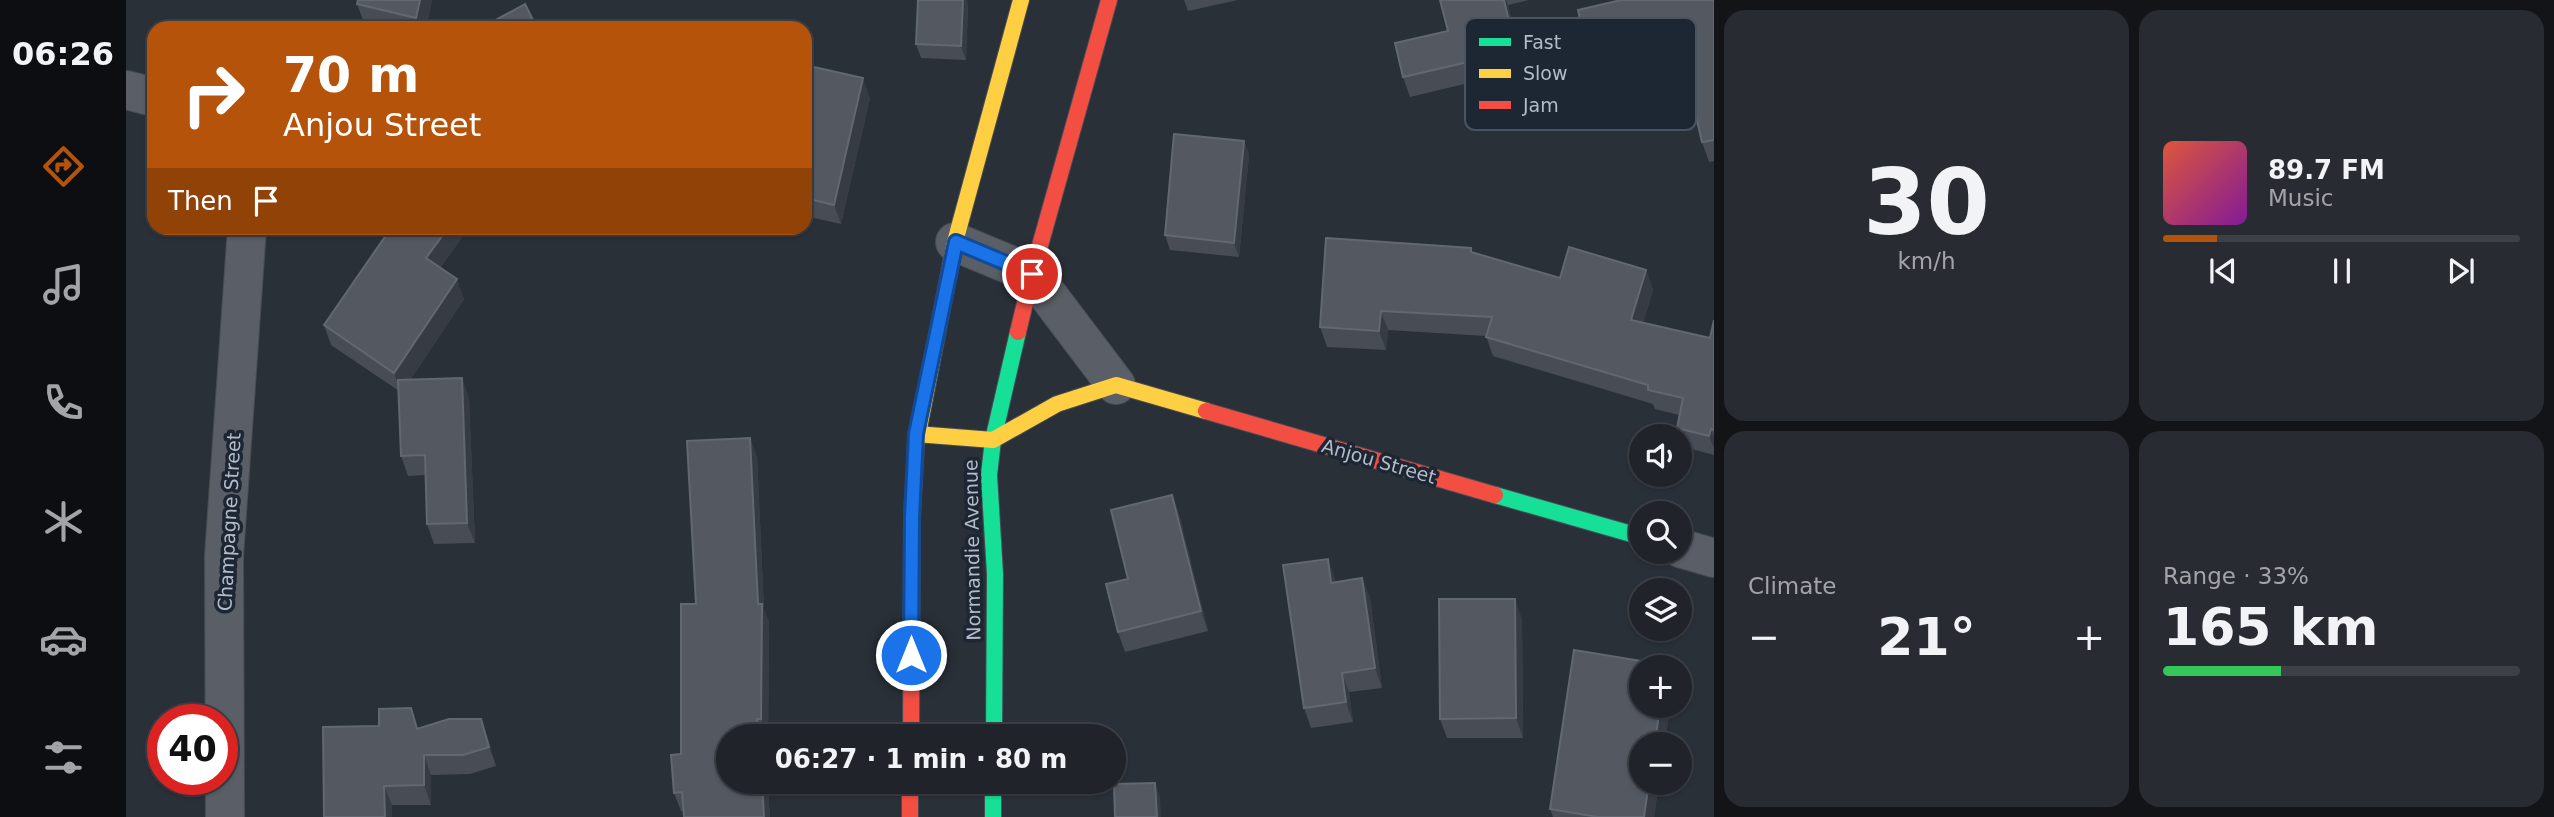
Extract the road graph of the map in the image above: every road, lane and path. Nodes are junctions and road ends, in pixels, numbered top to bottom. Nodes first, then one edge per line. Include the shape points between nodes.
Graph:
1 (1021, 0) edge
2 (1110, 0) edge
3 (126, 90) edge
4 (147, 95) edge
5 (247, 235) edge
6 (956, 242) junction
7 (1032, 274) junction
8 (1116, 385) junction
9 (916, 434) junction
10 (993, 440) junction
11 (1629, 533) edge
12 (1692, 552) edge
13 (1714, 558) edge
14 (911, 724) edge
15 (993, 724) edge
16 (910, 794) edge
17 (993, 794) edge
18 (225, 817) edge
19 (910, 817) edge
20 (993, 817) edge

1 - 6 street
2 - 7 street, Normandie Avenue
3 - 4 street
5 - 18 street, Champagne Street via 224,556
6 - 7 street
6 - 9 street
7 - 8 street
7 - 10 street, Normandie Avenue
8 - 10 street via 1057,404
8 - 11 street, Anjou Street
9 - 10 street
9 - 14 street
10 - 15 street, Normandie Avenue via 989,475 995,574
12 - 13 street
16 - 19 street
17 - 20 street

